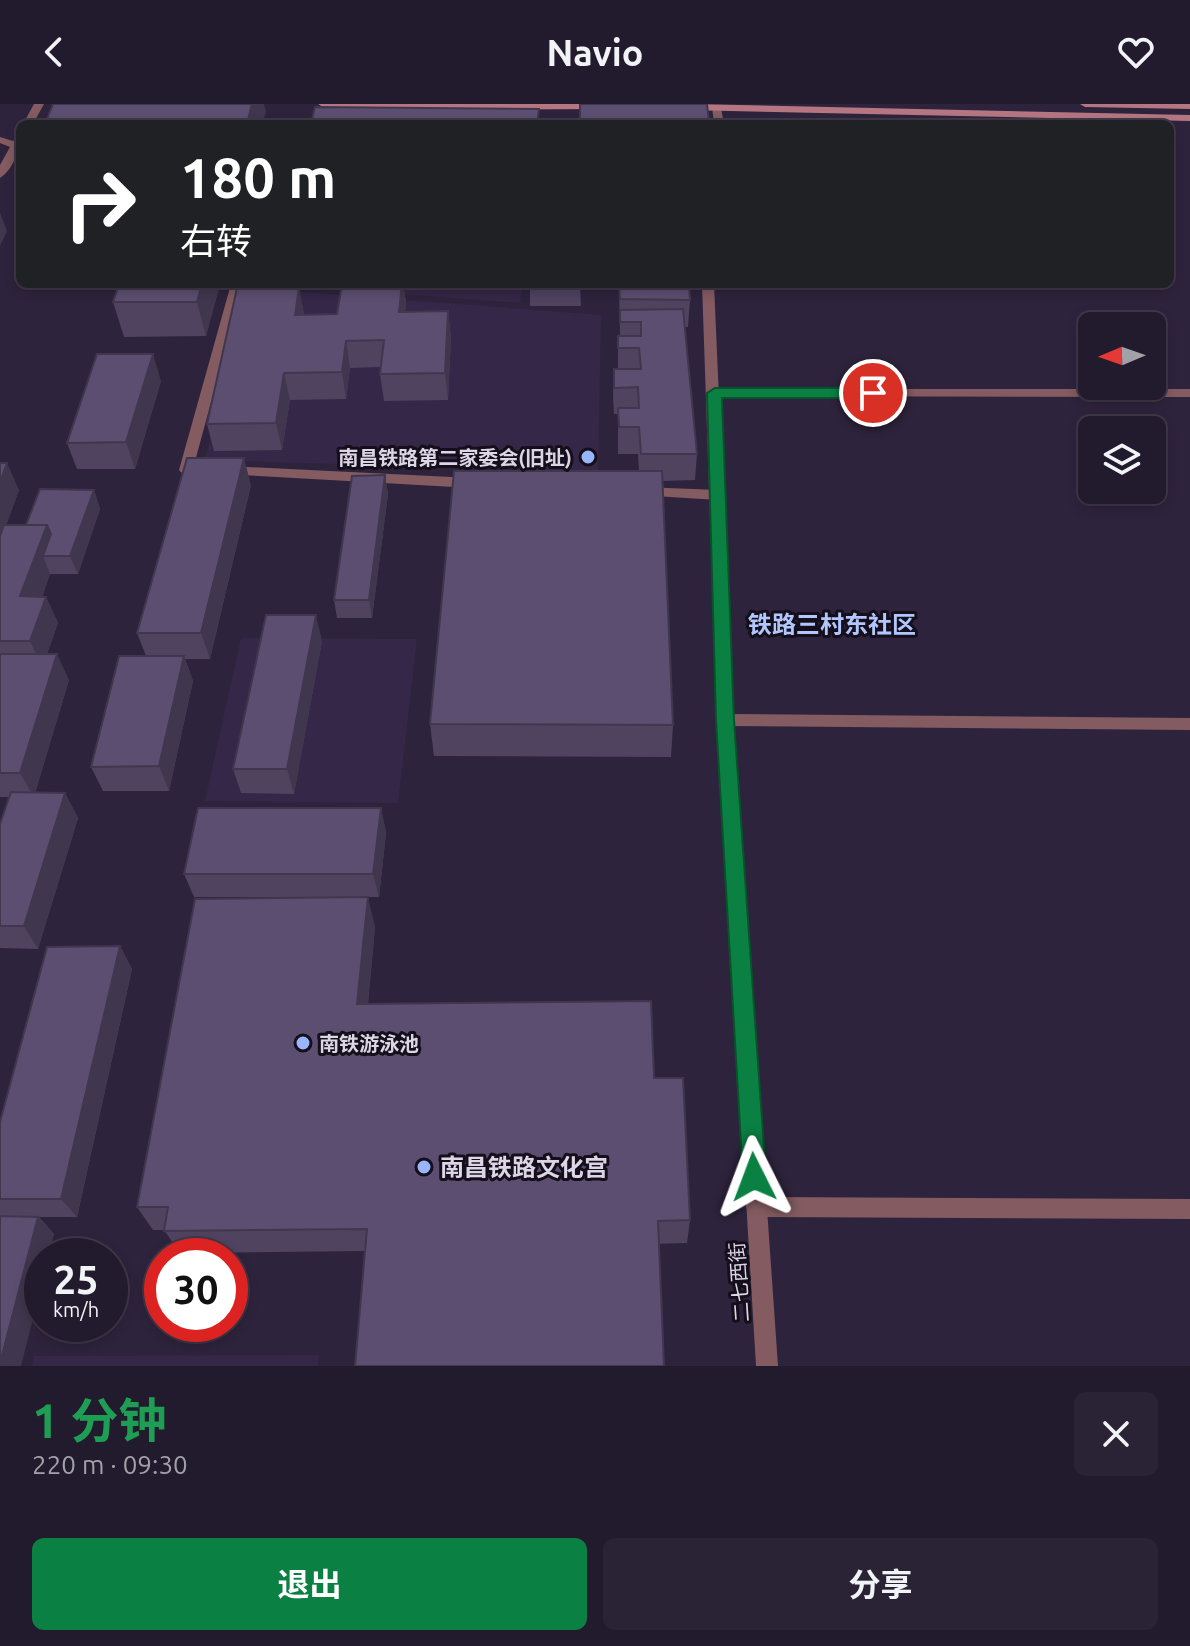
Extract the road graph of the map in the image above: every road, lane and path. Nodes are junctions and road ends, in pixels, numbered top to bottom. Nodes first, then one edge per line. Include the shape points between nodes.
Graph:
1 (323, 104) edge
2 (1085, 104) edge
3 (608, 106) edge
4 (1190, 106) edge
5 (669, 107) edge
6 (716, 108) junction
7 (1190, 118) edge
8 (718, 120) edge
9 (16, 145) edge
10 (1, 171) edge
11 (236, 288) edge
12 (708, 288) edge
13 (715, 393) junction
14 (1190, 393) edge
15 (483, 484) edge
16 (624, 491) edge
17 (718, 495) junction
18 (725, 720) junction
19 (1190, 724) edge
20 (756, 1207) junction
21 (1190, 1209) edge
22 (767, 1366) edge

1 - 3 main road
2 - 4 main road
5 - 6 main road
6 - 7 main road
6 - 8 street
9 - 10 street
11 - 15 street via 186,470
12 - 13 street, 二七西街
13 - 14 street
13 - 17 street, 二七西街
16 - 17 street
17 - 18 street, 二七西街
18 - 19 street
18 - 20 street, 二七西街
20 - 21 street
20 - 22 street, 二七西街

